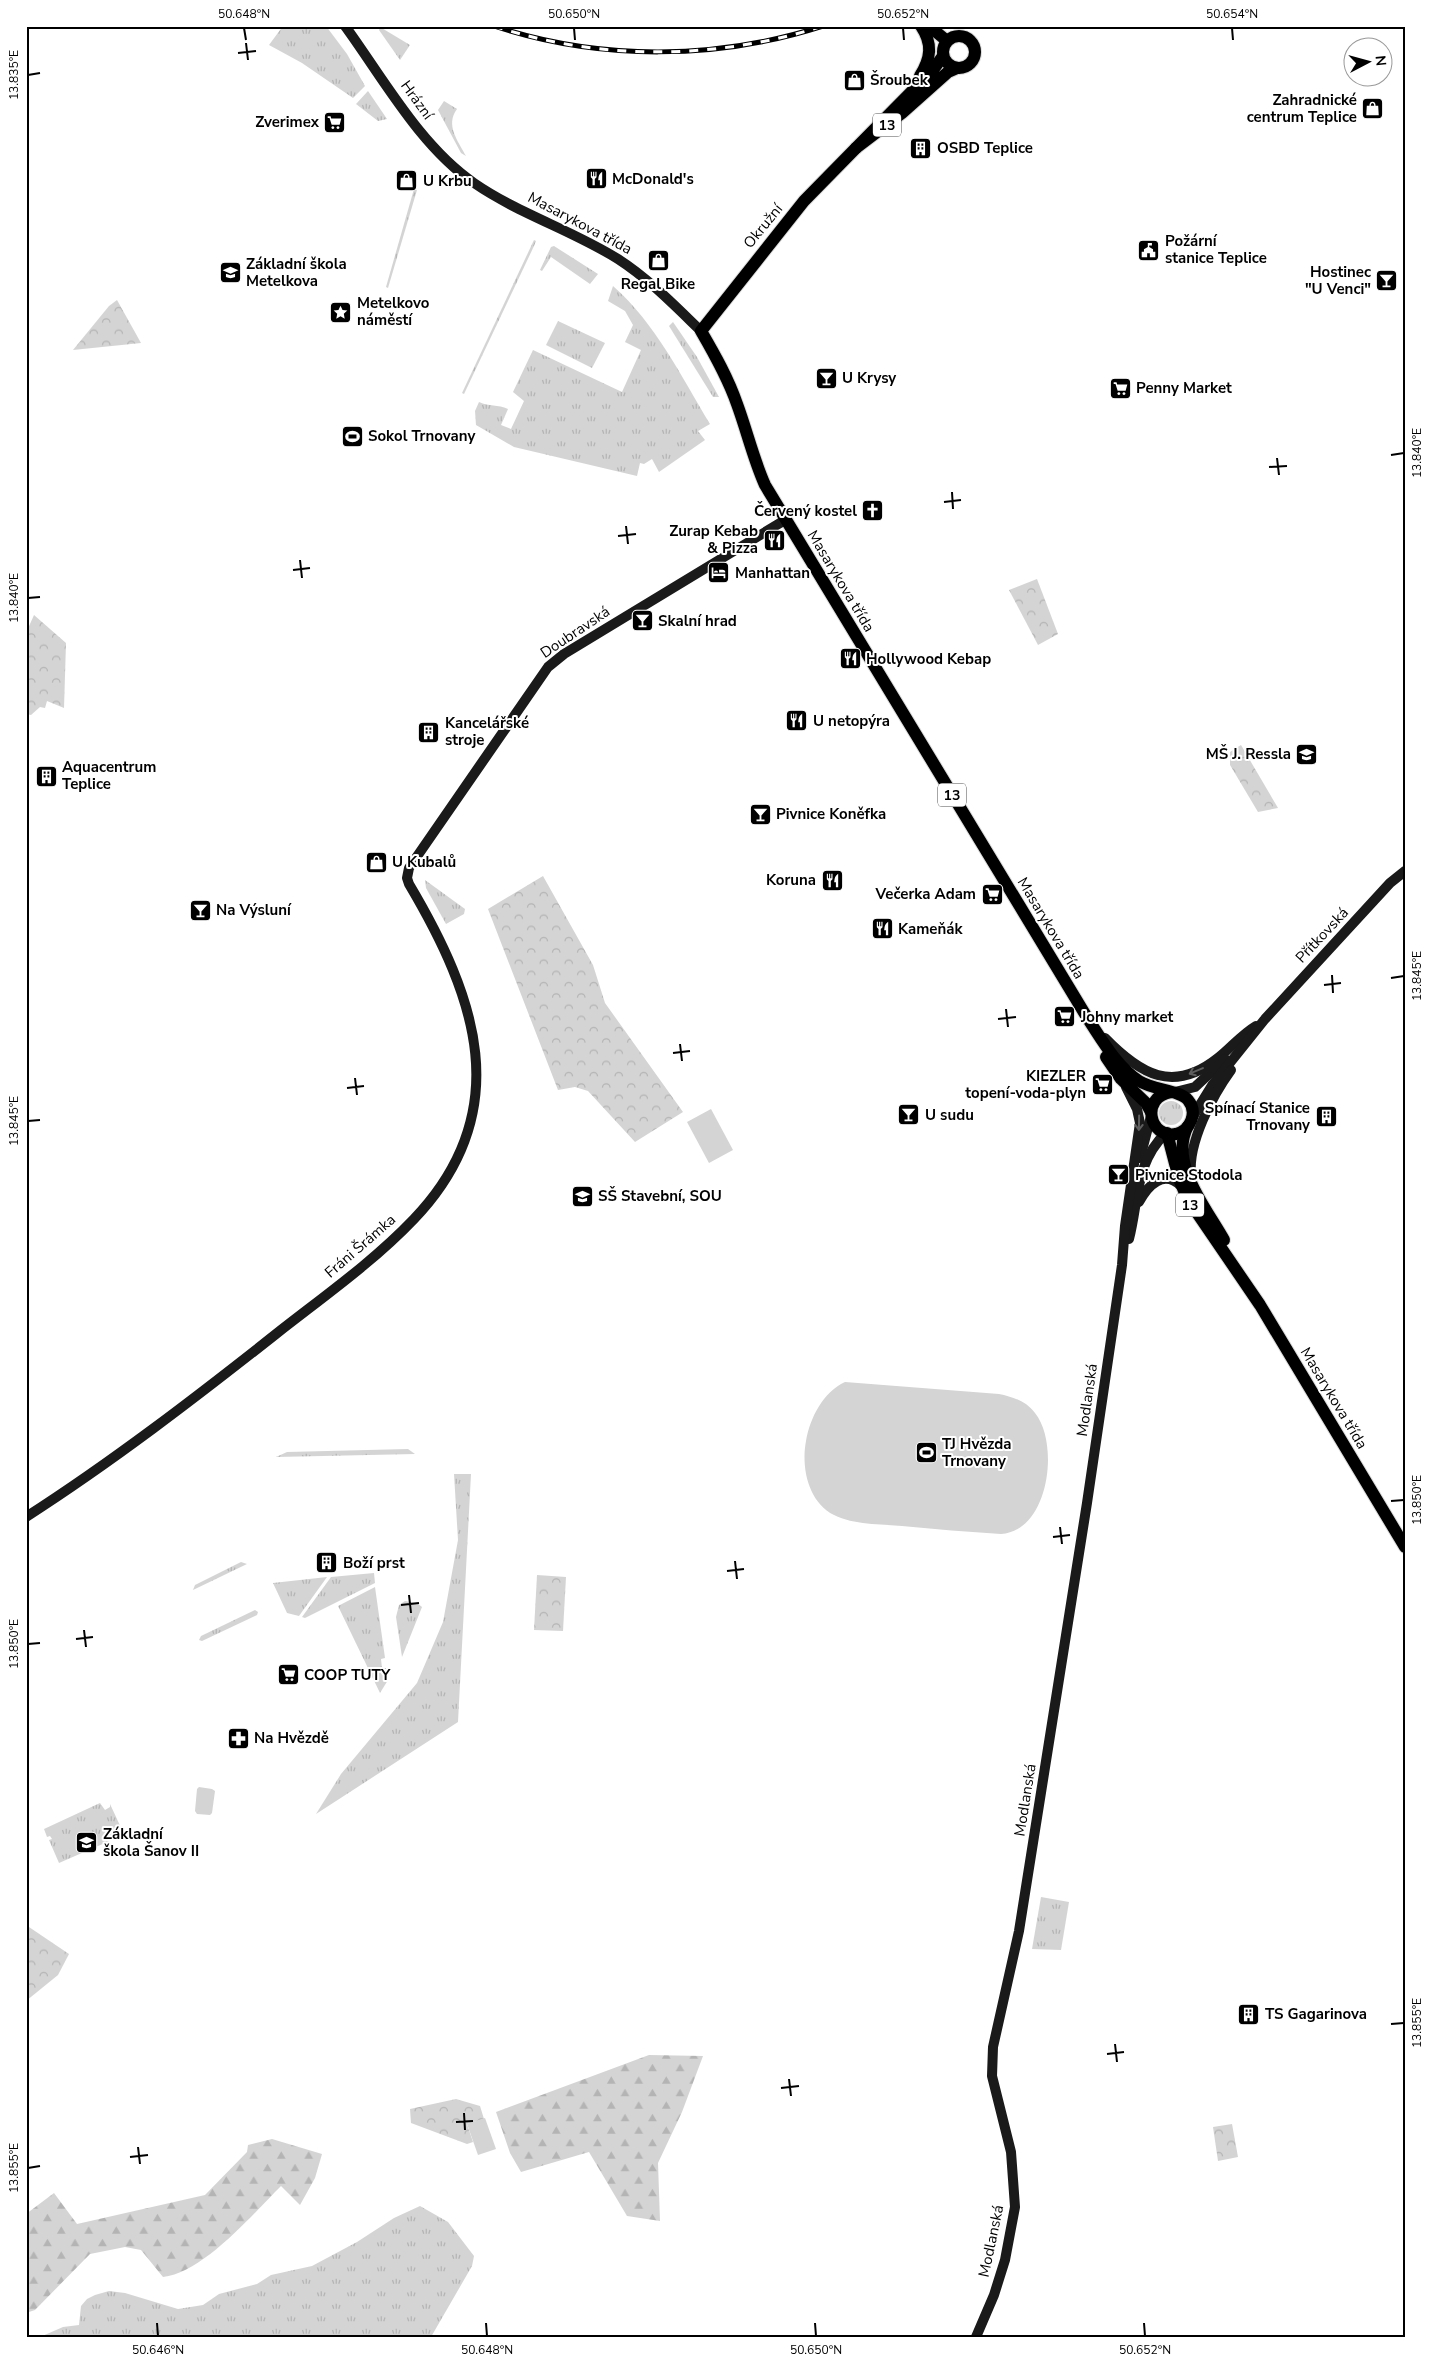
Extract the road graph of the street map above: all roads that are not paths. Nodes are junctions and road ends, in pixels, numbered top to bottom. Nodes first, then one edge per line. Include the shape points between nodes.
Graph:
1 (345, 26) edge
2 (921, 26) edge
3 (929, 26) edge
4 (947, 42) junction
5 (943, 56) junction
6 (957, 68) junction
7 (891, 110) junction
8 (856, 148) junction
9 (474, 183) joint
10 (701, 331) junction
11 (785, 520) junction
12 (1405, 871) edge
13 (407, 878) joint
14 (1088, 1019) junction
15 (1263, 1022) junction
16 (1122, 1079) junction
17 (1173, 1092) junction
18 (1151, 1114) junction
19 (1190, 1122) junction
20 (1166, 1133) junction
21 (1132, 1183) junction
22 (1187, 1186) junction
23 (1135, 1212) junction
24 (1122, 1261) junction
25 (26, 1517) edge
26 (1405, 1547) edge
27 (976, 2337) edge

1 - 9 street, Hrázní via 426,138
2 - 7 main road, 13 via 930,44 928,62
3 - 4 main road
4 - 5 main road, 13
4 - 6 main road, 13 via 962,36 974,48 972,62
5 - 6 main road via 947,63
5 - 7 main road, Okružní / 13 via 933,70
6 - 8 main road, Okružní / 13 via 940,78 902,114
7 - 8 main road, Okružní / 13
8 - 10 main road, Okružní / 13 via 804,202
9 - 10 street, Masarykova třída via 510,205 620,260 653,284
10 - 11 main road, Masarykova třída / 13 via 724,371 754,462
11 - 13 street, Doubravská via 564,654 548,667 409,868
11 - 14 main road, Masarykova třída / 13
12 - 15 street, Přítkovská via 1390,883
13 - 25 street, Fráni Šrámka via 451,962 467,1008 474,1043 474,1106 464,1145 450,1172 413,1220 328,1295 96,1471
15 -> 14 street via 1209,1064 1188,1074 1167,1078 1142,1070
14 - 16 main road, Masarykova třída / 13 via 1098,1044
14 - 17 main road, Masarykova třída / 13 via 1134,1077 1151,1087
15 - 17 street, Přítkovská via 1202,1081 1188,1090
15 - 19 street, Přítkovská via 1213,1084
15 - 22 street via 1224,1080 1200,1129 1190,1160
16 - 18 main road, Masarykova třída / 13 via 1146,1103
16 -> 21 street via 1140,1118
17 - 18 main road via 1157,1098
17 - 19 main road, Masarykova třída via 1190,1103
18 - 20 main road, Masarykova třída via 1155,1126
18 - 21 street
19 - 20 main road via 1180,1132
19 - 22 main road, Masarykova třída / 13 via 1184,1137
20 - 22 main road, Masarykova třída / 13
20 - 23 street via 1153,1146 1145,1161
21 - 24 street
22 - 23 street via 1171,1179 1156,1181 1143,1195
22 - 26 main road, Masarykova třída / 13 via 1196,1214 1235,1266
23 - 24 street
24 - 27 street, Modlanská via 1018,1940 993,2047 992,2076 1011,2152 1015,2207 1002,2269

